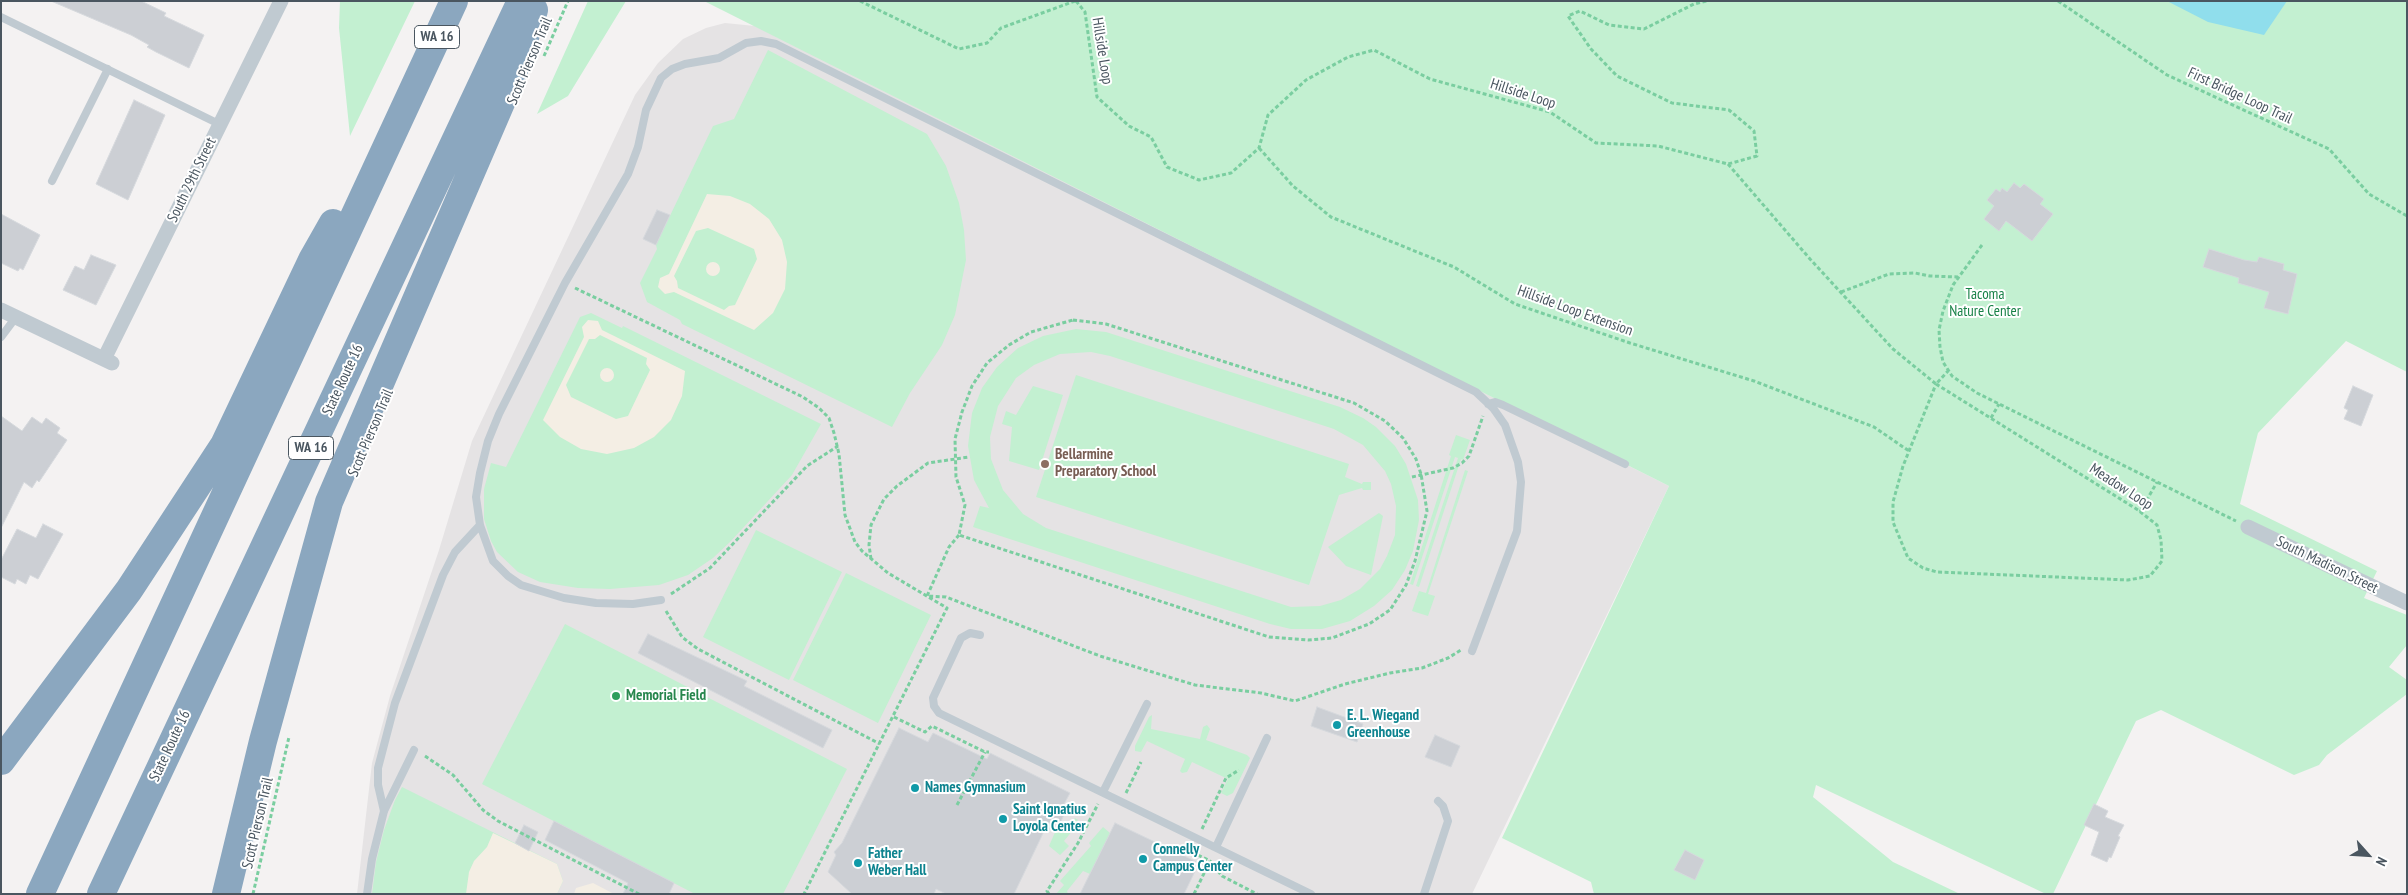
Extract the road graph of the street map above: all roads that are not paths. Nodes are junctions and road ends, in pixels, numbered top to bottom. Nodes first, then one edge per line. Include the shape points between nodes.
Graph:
1 (281, 1) edge
2 (454, 1) edge
3 (521, 1) edge
4 (537, 1) edge
5 (1, 17) edge
6 (108, 69) junction
7 (421, 72) junction
8 (219, 124) junction
9 (52, 181) dead end
10 (1, 310) edge
11 (16, 317) junction
12 (1, 337) edge
13 (1488, 404) junction
14 (1625, 464) dead end
15 (480, 525) junction
16 (2248, 527) road end
17 (660, 600) road end
18 (2407, 603) edge
19 (980, 635) dead end
20 (1472, 651) dead end
21 (1146, 704) dead end
22 (1267, 738) dead end
23 (414, 750) road end
24 (1, 761) edge
25 (1103, 792) junction
26 (1438, 801) dead end
27 (384, 811) junction
28 (1216, 847) junction
29 (40, 894) edge
30 (101, 894) edge
31 (226, 894) edge
32 (367, 894) edge
33 (1311, 894) edge
34 (1424, 894) edge

1 - 8 street, South 29th Street
2 - 7 highway, WA 16
3 - 30 highway, State Route 16 / WA 16
4 - 31 highway via 510,82 329,502 263,740
5 - 6 lane
6 - 8 lane
6 - 9 lane
7 - 24 highway via 312,260 224,445 129,590
7 - 29 highway, WA 16
8 - 11 street, South 29th Street via 109,361
10 - 11 street
11 - 12 lane
13 - 14 lane via 1503,405
13 - 15 lane via 1476,392 776,44 761,41 746,43 718,58 685,64 661,78 646,110 628,174 565,283 488,441 476,497
13 - 20 lane via 1505,425 1513,442 1520,475 1520,504 1517,531
15 - 17 lane via 493,562 521,585 564,598 596,603 633,604
15 - 27 lane via 455,552 442,575 398,695 378,768
16 - 18 street, South Madison Street
19 - 25 lane via 970,633 962,638 933,698 936,710
21 - 25 lane
22 - 28 lane
23 - 27 lane
25 - 28 lane
26 - 34 lane via 1448,821
27 - 32 lane
28 - 33 lane

